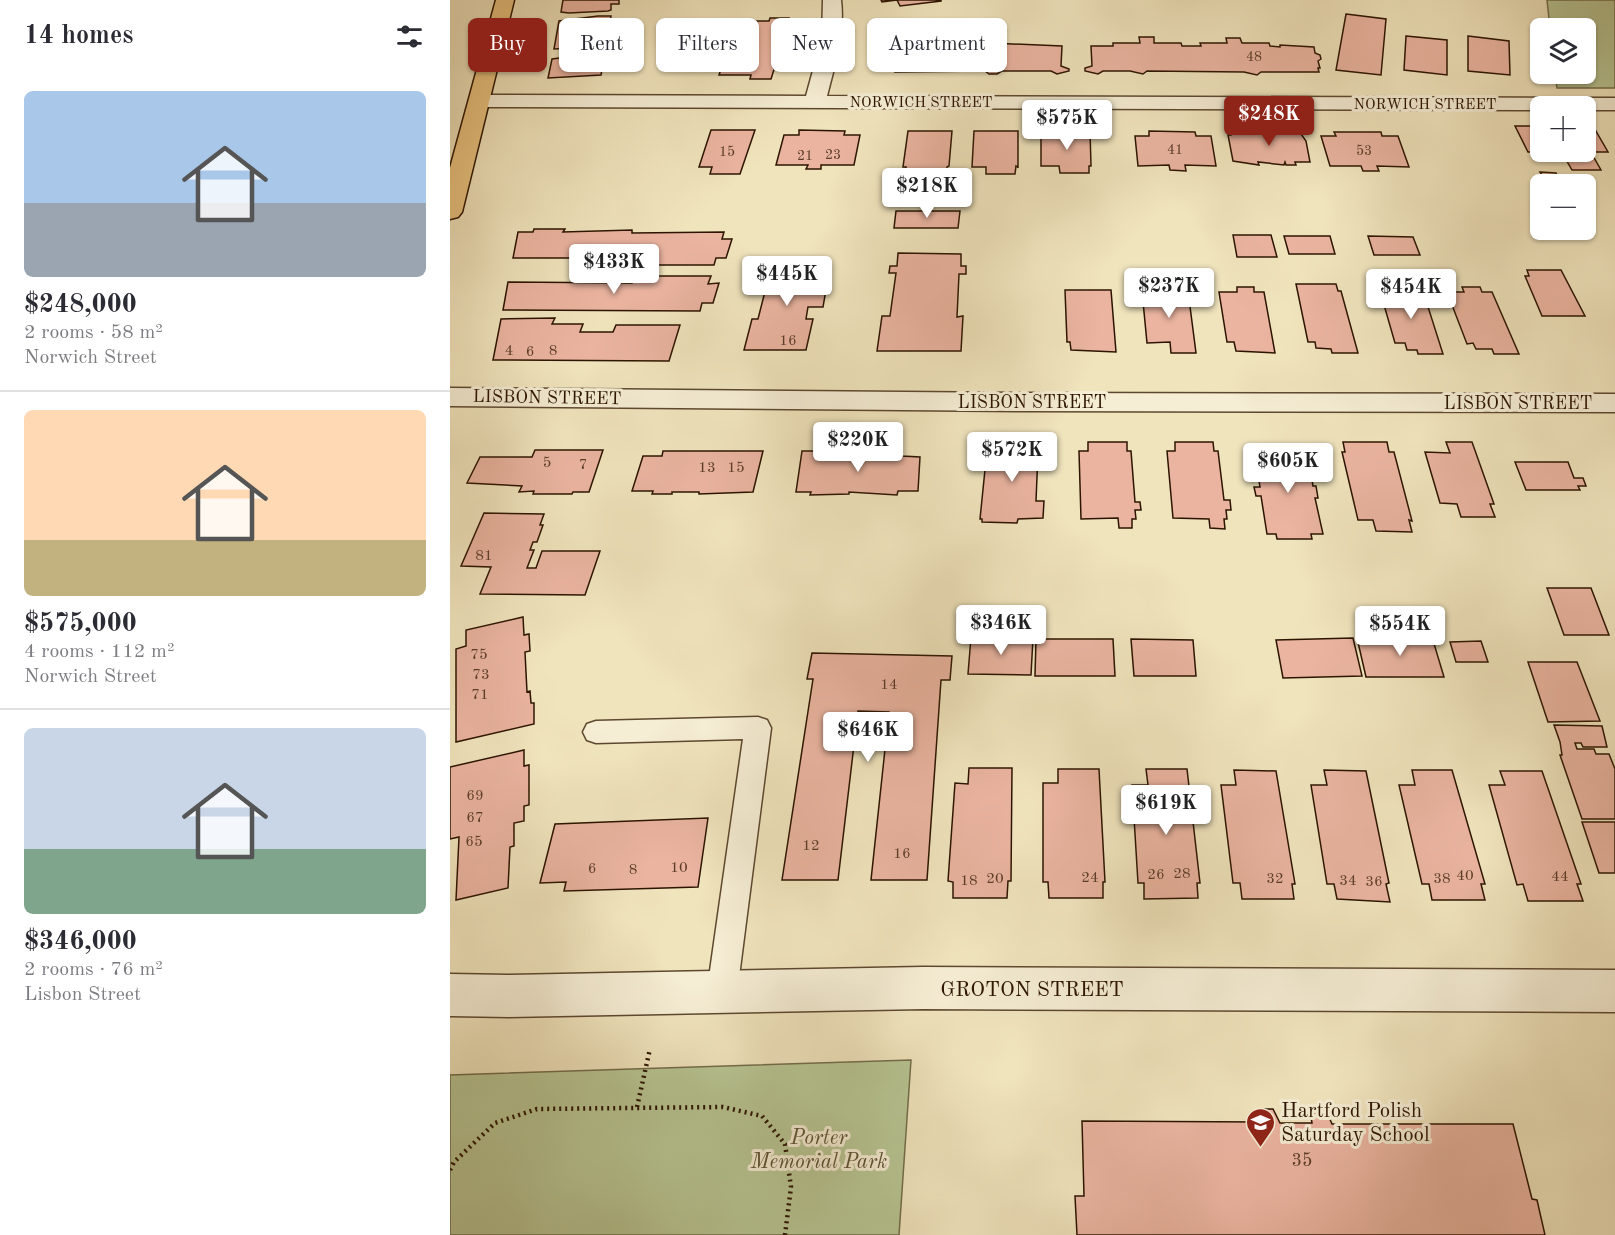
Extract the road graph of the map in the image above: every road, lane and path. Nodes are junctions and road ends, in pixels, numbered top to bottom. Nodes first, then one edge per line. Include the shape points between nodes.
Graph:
1 (505, 0) edge
2 (832, 0) edge
3 (480, 101) junction
4 (815, 101) junction
5 (1615, 105) edge
6 (450, 212) edge
7 (450, 397) edge
8 (1615, 403) edge
9 (596, 732) dead end
10 (722, 992) junction
11 (1615, 992) edge
12 (450, 994) edge
13 (650, 1049) dead end
14 (637, 1107) junction
15 (450, 1170) edge
16 (785, 1235) edge

1 - 3 main road
2 - 4 street via 832,35
3 - 4 street, NORWICH STREET
3 - 6 main road
4 - 5 street, NORWICH STREET
7 - 8 street, LISBON STREET
9 - 10 lane via 758,728
10 - 11 street, GROTON STREET via 923,988
10 - 12 street, GROTON STREET
13 - 14 path
14 - 15 path via 537,1109 495,1124
14 - 16 path via 723,1107 762,1116 785,1144 791,1187

